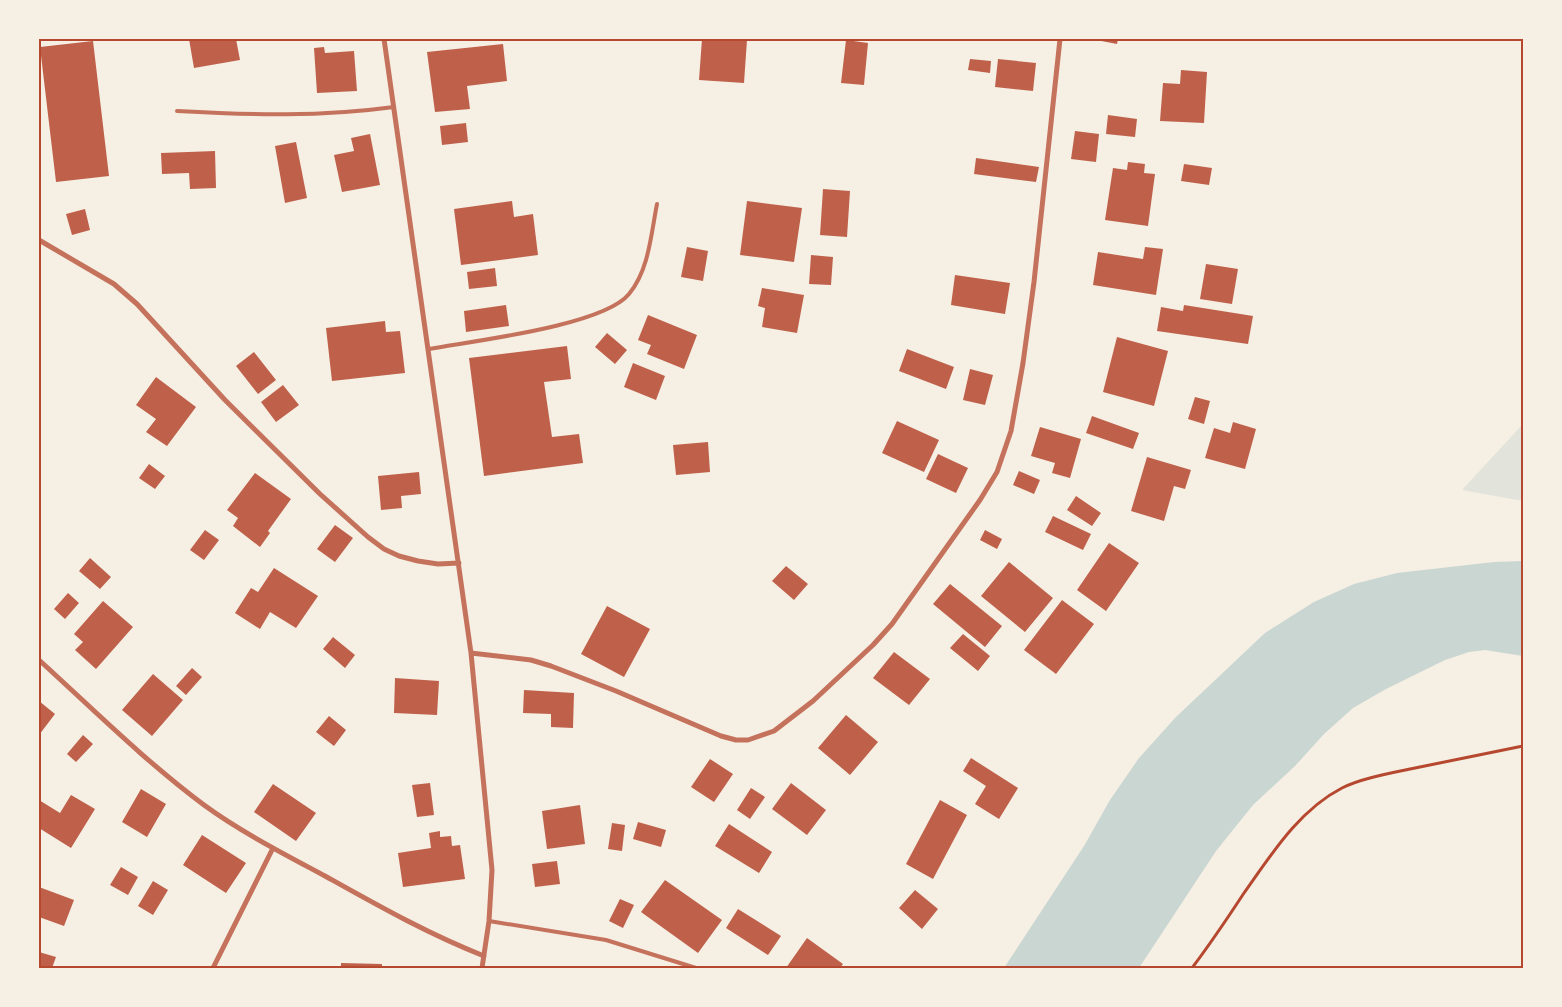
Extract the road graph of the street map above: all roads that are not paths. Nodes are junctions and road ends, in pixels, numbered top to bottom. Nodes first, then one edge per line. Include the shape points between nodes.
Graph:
1 (384, 39) edge
2 (1060, 39) edge
3 (394, 108) junction
4 (177, 111) dead end
5 (657, 204) dead end
6 (39, 240) edge
7 (429, 349) junction
8 (459, 563) junction
9 (471, 653) junction
10 (39, 660) edge
11 (273, 848) junction
12 (489, 921) junction
13 (484, 956) junction
14 (213, 968) edge
15 (482, 968) edge
16 (696, 968) edge

1 - 3 street
2 - 9 street via 1033,291 1018,398 1004,453 980,500 892,624 873,645 813,702 774,731 748,740 721,736 551,666 531,660
3 - 4 lane via 309,115
3 - 7 street
5 - 7 lane via 640,277 628,296 618,304 571,322
6 - 8 street via 114,284 137,304 226,400 368,537 384,549 418,562
7 - 8 street
8 - 9 street
9 - 12 street via 492,870
10 - 11 street via 177,784
11 - 13 street via 452,944
11 - 14 street
12 - 13 street
12 - 16 lane via 606,940
13 - 15 street

